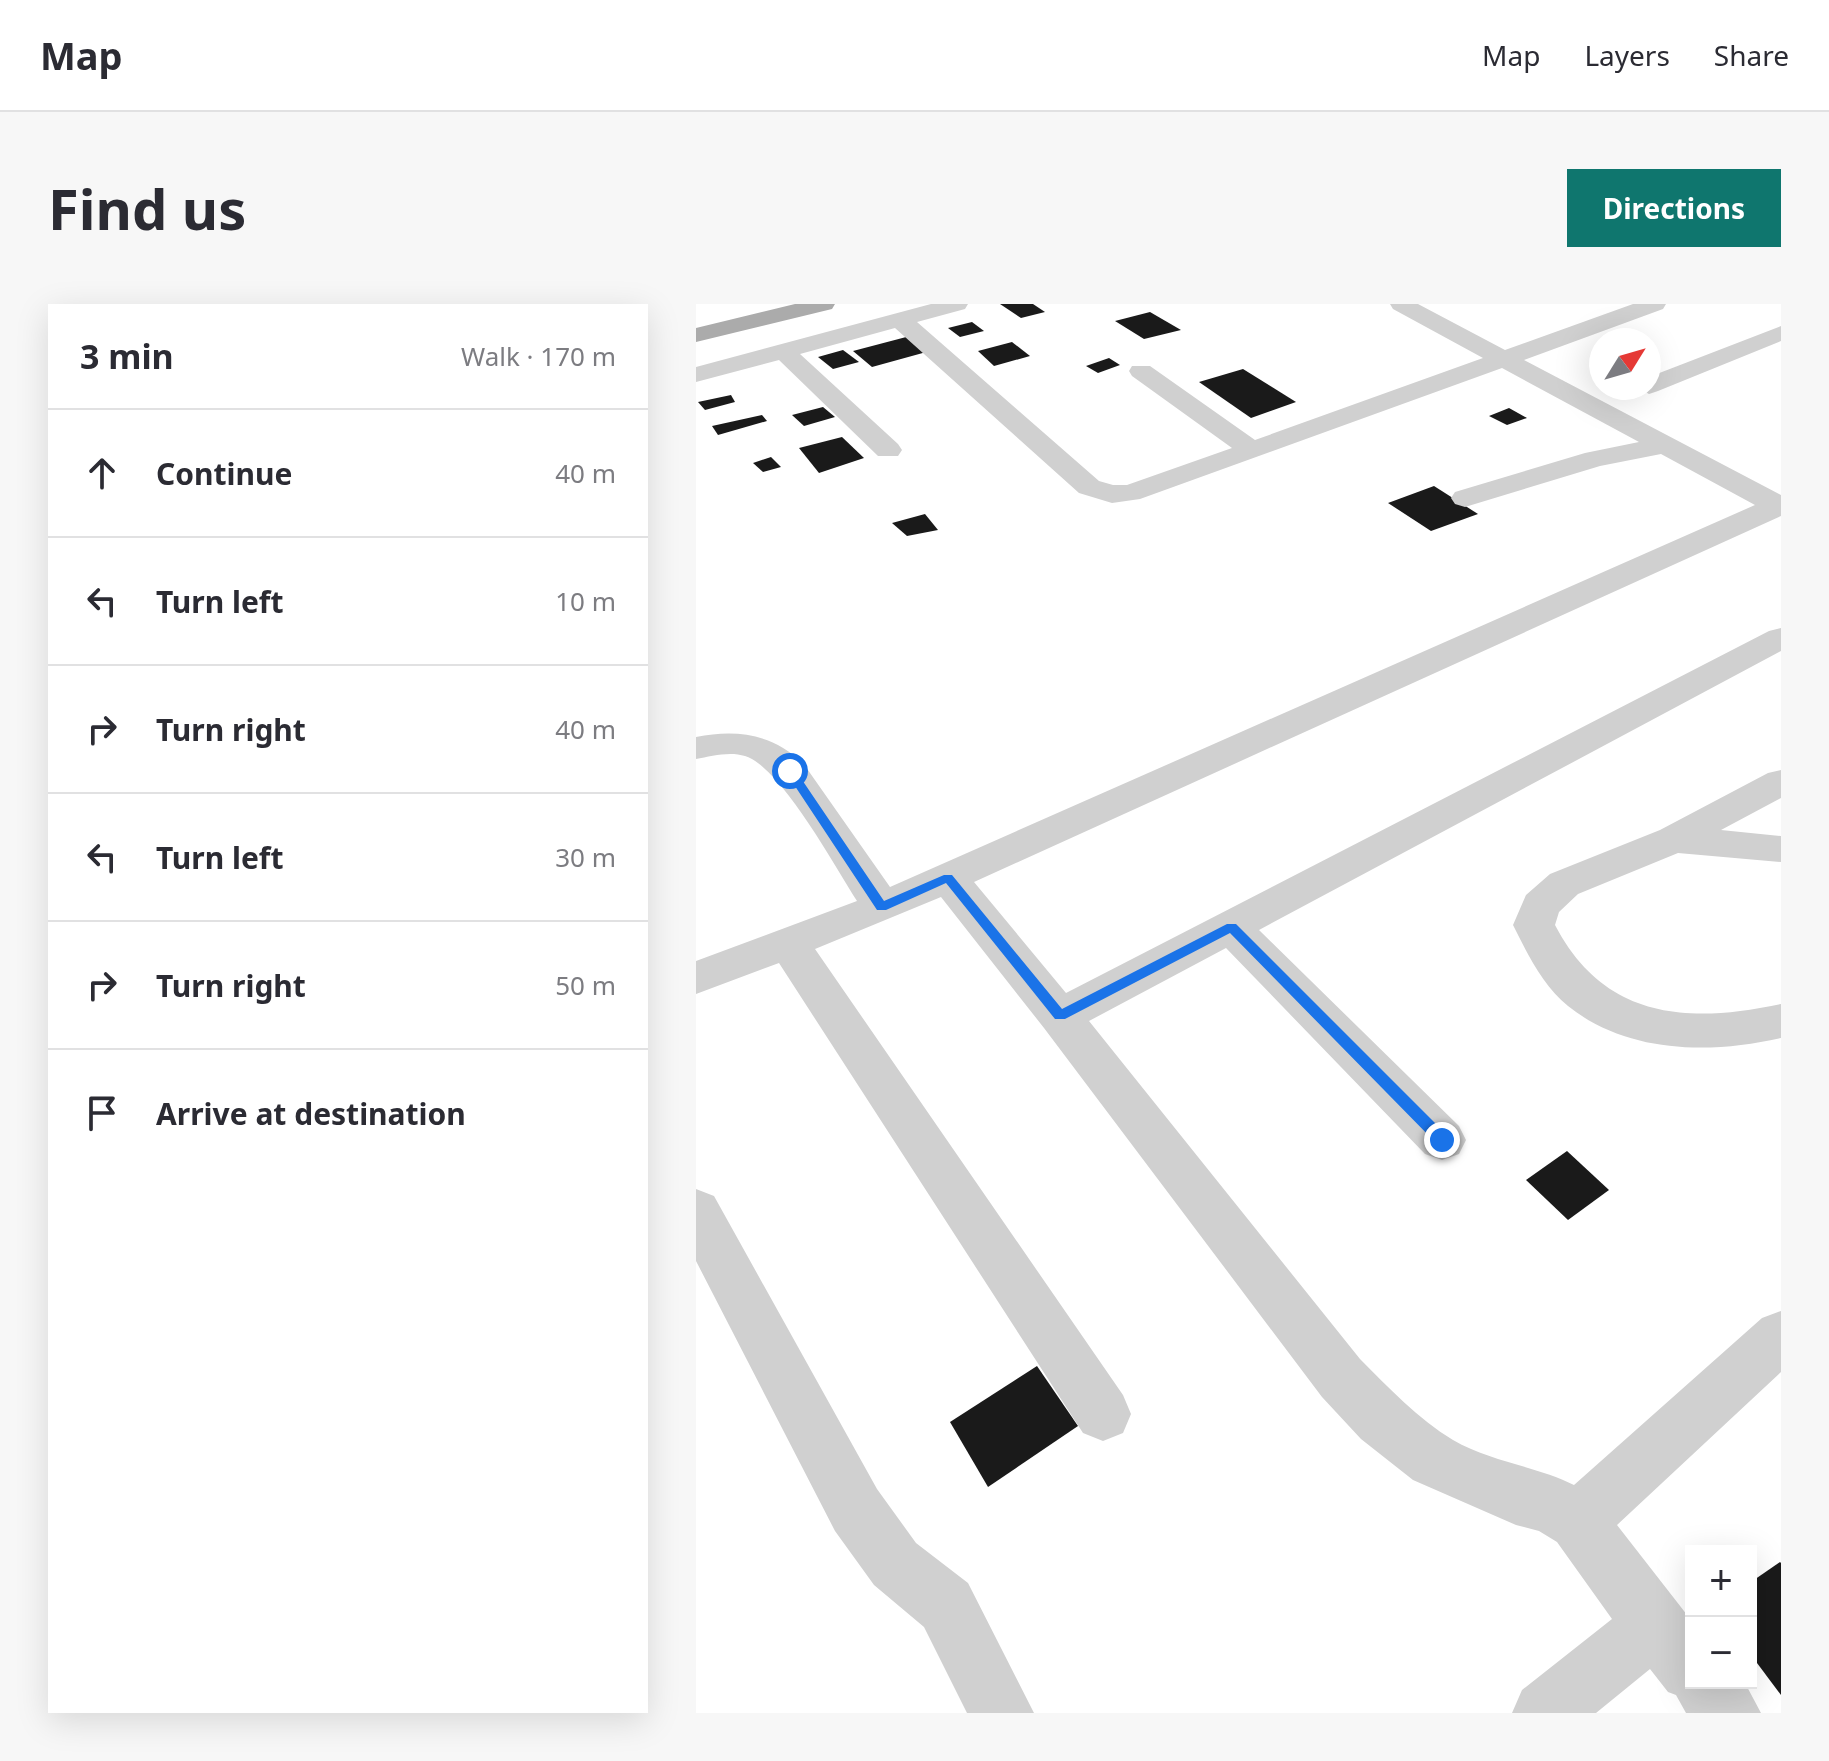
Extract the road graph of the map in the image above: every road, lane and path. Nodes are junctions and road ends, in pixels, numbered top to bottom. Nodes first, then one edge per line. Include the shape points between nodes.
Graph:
1 (957, 304) edge
2 (1401, 304) edge
3 (1655, 304) edge
4 (807, 306) edge
5 (1457, 309) dead end
6 (1427, 318) junction
7 (899, 319) junction
8 (1781, 333) edge
9 (696, 335) edge
10 (782, 350) junction
11 (1503, 359) junction
12 (1141, 371) dead end
13 (696, 375) edge
14 (1661, 381) edge
15 (1613, 400) edge
16 (1595, 407) junction
17 (1665, 445) junction
18 (888, 450) dead end
19 (1252, 450) junction
20 (1465, 498) dead end
21 (1779, 506) edge
22 (1781, 638) edge
23 (696, 748) edge
24 (1781, 782) edge
25 (1674, 839) junction
26 (1781, 849) edge
27 (948, 878) junction
28 (882, 907) junction
29 (1231, 927) junction
30 (789, 944) junction
31 (696, 978) edge
32 (1060, 1016) junction
33 (1781, 1021) edge
34 (1442, 1140) dead end
35 (696, 1211) edge
36 (1781, 1336) edge
37 (1103, 1414) dead end
38 (1578, 1521) junction
39 (1672, 1647) edge
40 (1708, 1689) edge
41 (1001, 1713) edge
42 (1545, 1713) edge
43 (1728, 1713) edge

1 - 7 street
2 - 6 street
3 - 11 street
4 - 9 main road
5 - 6 street
6 - 11 street
7 - 10 street
7 - 19 street via 1089,487 1130,493
8 - 14 street
10 - 13 street
10 - 18 street
11 - 16 street
11 - 19 street
12 - 19 street
15 - 16 street
16 - 17 street
17 - 20 street via 1595,459
17 - 21 street
21 - 27 street
22 - 29 street
23 - 28 street via 743,744 773,753
24 - 25 street
25 - 26 street
25 - 33 street via 1564,884 1540,905 1534,925 1547,952 1584,995 1633,1021 1671,1030 1724,1032
27 - 28 street
27 - 32 street
28 - 30 street
29 - 32 street
29 - 34 street
30 - 31 street
30 - 37 street
32 - 38 street via 1288,1312 1381,1419 1433,1460 1516,1496 1551,1504
35 - 41 street via 856,1510 895,1564 946,1605
36 - 38 street
38 - 39 street
39 - 42 street
40 - 43 street

